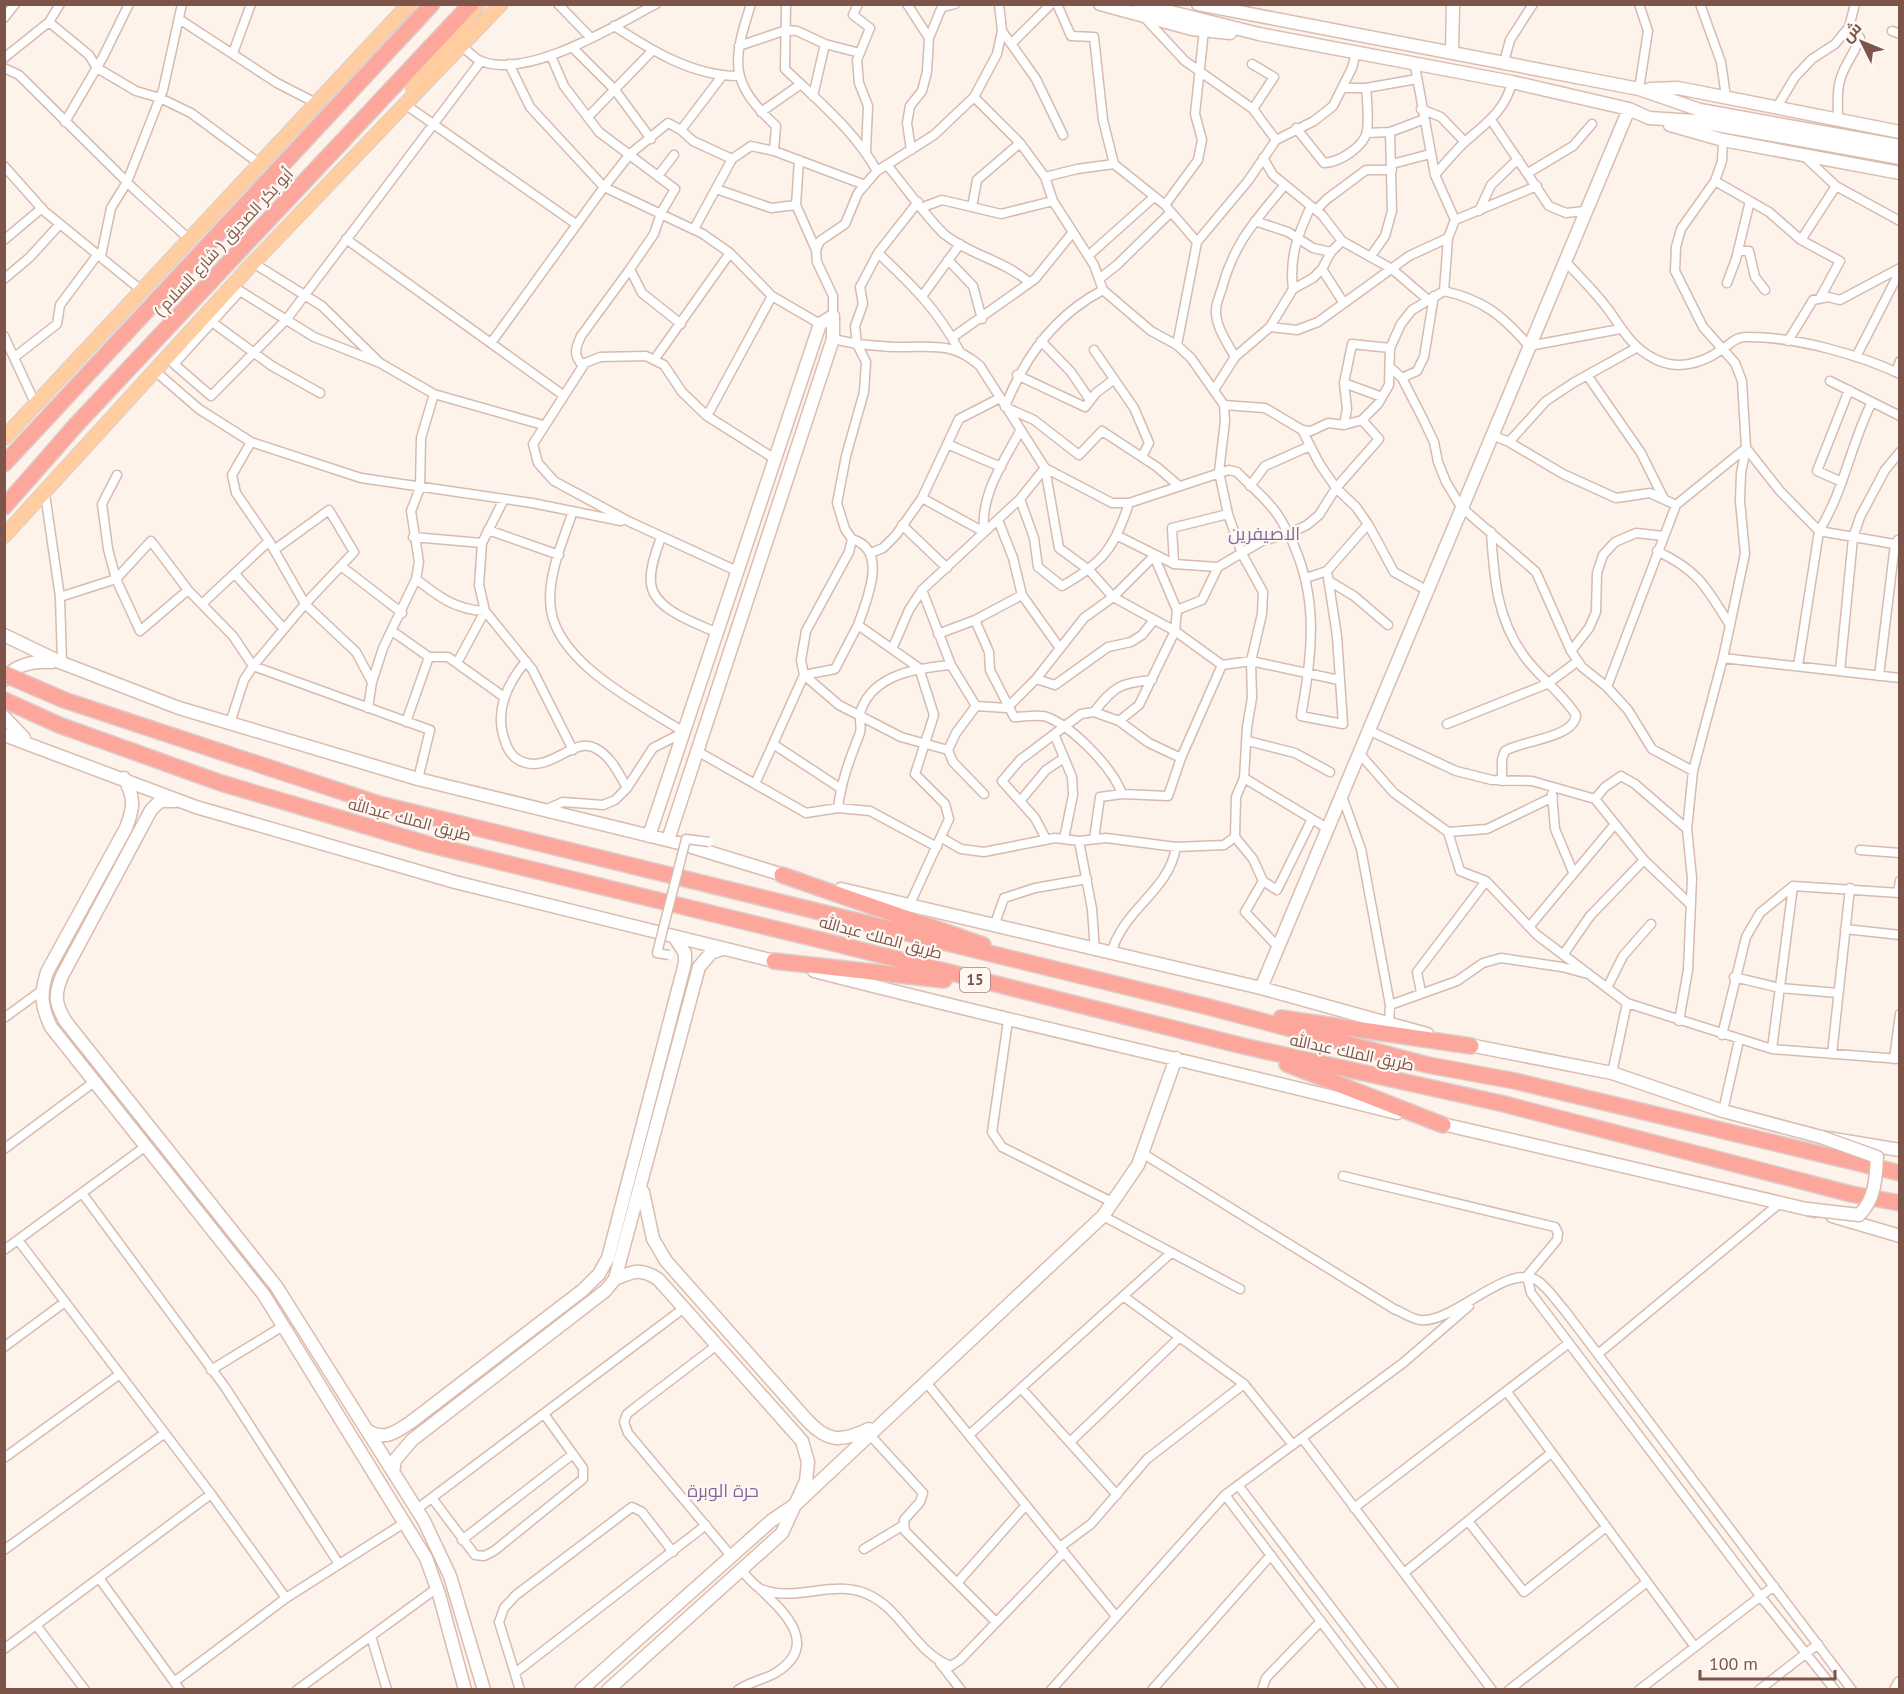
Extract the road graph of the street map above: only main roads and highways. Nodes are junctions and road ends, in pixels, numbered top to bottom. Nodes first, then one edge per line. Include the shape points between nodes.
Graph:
1 (409, 4) edge
2 (423, 4) edge
3 (432, 4) edge
4 (471, 4) edge
5 (478, 4) edge
6 (501, 4) edge
7 (1100, 4) edge
8 (1139, 4) edge
9 (1198, 4) edge
10 (1227, 4) edge
11 (1453, 4) edge
12 (1215, 6) edge
13 (1252, 15) junction
14 (1259, 34) junction
15 (1452, 52) junction
16 (1639, 89) junction
17 (320, 100) junction
18 (1629, 109) junction
19 (1649, 118) junction
20 (1758, 127) junction
21 (1899, 132) edge
22 (367, 146) junction
23 (1899, 146) edge
24 (1899, 158) edge
25 (1899, 172) edge
26 (4, 438) edge
27 (4, 464) edge
28 (4, 507) edge
29 (5, 535) edge
30 (4, 635) edge
31 (62, 663) junction
32 (4, 674) edge
33 (4, 680) edge
34 (4, 700) edge
35 (4, 717) edge
36 (4, 735) edge
37 (29, 743) junction
38 (124, 778) junction
39 (196, 807) junction
40 (649, 836) junction
41 (668, 840) junction
42 (782, 875) junction
43 (675, 938) junction
44 (722, 949) junction
45 (774, 961) junction
46 (1071, 975) junction
47 (995, 985) junction
48 (1261, 988) junction
49 (1205, 1006) junction
50 (1243, 1046) junction
51 (1471, 1046) junction
52 (1176, 1058) junction
53 (1443, 1125) junction
54 (1821, 1137) junction
55 (1899, 1150) edge
56 (1899, 1173) edge
57 (642, 1186) junction
58 (1899, 1203) edge
59 (1807, 1209) junction
60 (1899, 1236) edge
61 (615, 1279) junction
62 (879, 1425) junction
63 (368, 1431) junction
64 (393, 1472) junction
65 (796, 1504) junction
66 (1899, 1683) edge
67 (465, 1689) edge
68 (484, 1689) edge
69 (581, 1689) edge
70 (608, 1689) edge
71 (1896, 1689) edge

1 - 17 main road
2 - 17 main road
3 - 27 highway, ( شارع السلام ) أبو بكر الصديق
4 - 28 highway, ( شارع السلام ) أبو بكر الصديق via 76,425
5 - 22 main road
6 - 22 main road
7 - 14 main road via 1204,30
8 - 14 main road
9 - 12 main road
10 - 13 main road
11 - 15 main road
12 - 13 main road
13 - 15 main road
14 - 18 main road via 1356,53 1416,72 1512,82
15 - 16 main road
16 - 20 main road
16 - 21 main road via 1678,88
17 - 26 main road
18 - 19 main road
18 - 48 main road
19 - 20 main road
19 - 25 main road via 1723,140
20 - 23 main road
20 - 24 main road
22 - 29 main road via 253,263
30 - 31 main road
31 - 33 main road via 23,665
31 - 40 main road via 179,708 418,779
32 - 46 highway, طريق الملك عبدالله / 15, bridge via 64,700 379,804
34 - 47 highway, طريق الملك عبدالله / 15 via 59,725 221,783 427,844
35 - 37 main road
36 - 37 main road
37 - 38 main road
38 - 39 main road
38 - 67 main road via 133,794 134,807 47,972 41,991 42,1008 51,1027 264,1295 426,1558
39 - 43 main road via 455,882
39 - 63 main road via 168,799 151,810 62,976 55,991 56,1005 276,1286
40 - 41 main road
40 - 41 main road via 820,324 833,316 833,339
41 - 42 main road
42 - 46 highway
42 - 48 main road
43 - 44 main road
43 - 63 main road via 685,953 685,963 608,1257 599,1274 584,1290 411,1422 390,1436 379,1437
44 - 45 main road
44 - 57 main road via 711,953 699,967
45 - 47 highway
45 - 52 main road via 1008,1021
46 - 49 highway, طريق الملك عبدالله / 15
47 - 50 highway, طريق الملك عبدالله / 15
48 - 51 main road
49 - 51 highway
49 - 56 highway, طريق الملك عبدالله / 15 via 1428,1065 1515,1081
50 - 53 highway
50 - 58 highway, طريق الملك عبدالله / 15 via 1504,1104
51 - 54 main road via 1612,1073 1723,1111
52 - 53 main road
52 - 62 main road via 1138,1165 1103,1216
53 - 59 main road
54 - 55 main road
54 - 59 main road, bridge via 1877,1157 1876,1178 1869,1206 1859,1215
57 - 61 main road
57 - 62 main road via 653,1239 666,1261 820,1434 850,1438
59 - 60 main road
61 - 64 main road via 605,1291 412,1440 395,1460
61 - 65 main road via 644,1271 658,1279 802,1441 807,1472
62 - 65 main road
63 - 64 main road
64 - 68 main road via 417,1509 450,1576
65 - 69 main road via 771,1521
65 - 70 main road via 782,1533
66 - 71 main road

